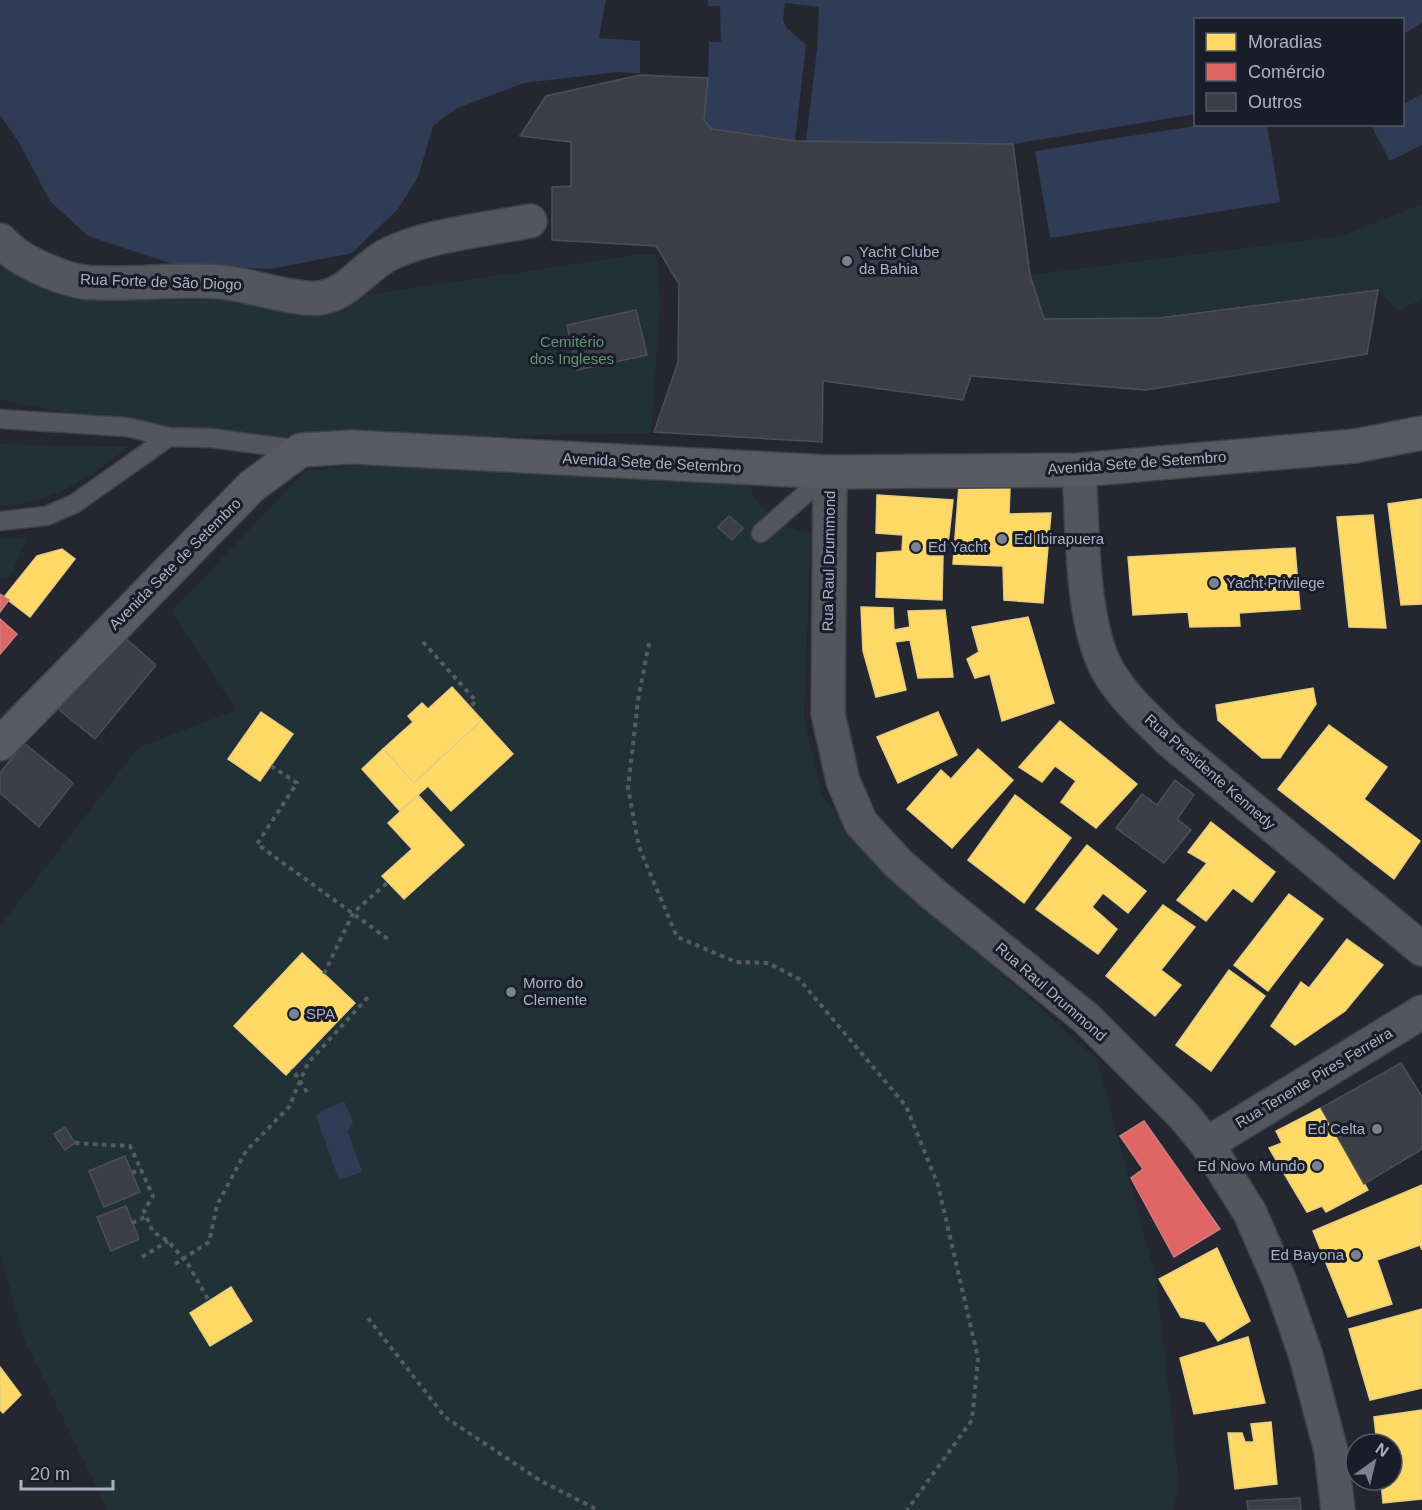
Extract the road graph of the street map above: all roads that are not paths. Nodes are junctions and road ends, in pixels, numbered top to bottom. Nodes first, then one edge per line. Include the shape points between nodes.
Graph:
1 (530, 221) dead end
2 (0, 240) edge
3 (0, 419) edge
4 (1422, 433) edge
5 (169, 437) junction
6 (301, 450) junction
7 (1079, 470) junction
8 (830, 472) junction
9 (0, 522) edge
10 (761, 533) dead end
11 (0, 744) edge
12 (1422, 949) edge
13 (1422, 1012) edge
14 (1207, 1144) junction
15 (1338, 1510) edge

1 - 2 street, Rua Forte de São Diogo via 409,247 384,257 340,291 319,298 219,282 82,282 48,271 17,255
3 - 5 lane via 127,427
4 - 7 main road, Avenida Sete de Setembro via 1355,446
5 - 6 lane via 211,438
5 - 9 lane via 74,504 46,516
6 - 8 main road, Avenida Sete de Setembro via 352,447
6 - 11 main road, Avenida Sete de Setembro via 252,486
7 - 8 main road, Avenida Sete de Setembro
7 - 12 street, Rua Presidente Kennedy via 1088,599 1094,636 1110,675 1169,740
8 - 10 lane
8 - 14 street, Rua Raul Drummond via 828,714 843,781 861,823 933,894 1086,1018
13 - 14 street, Rua Tenente Pires Ferreira
14 - 15 street, Rua Raul Drummond via 1250,1214 1281,1284 1306,1356 1331,1451

